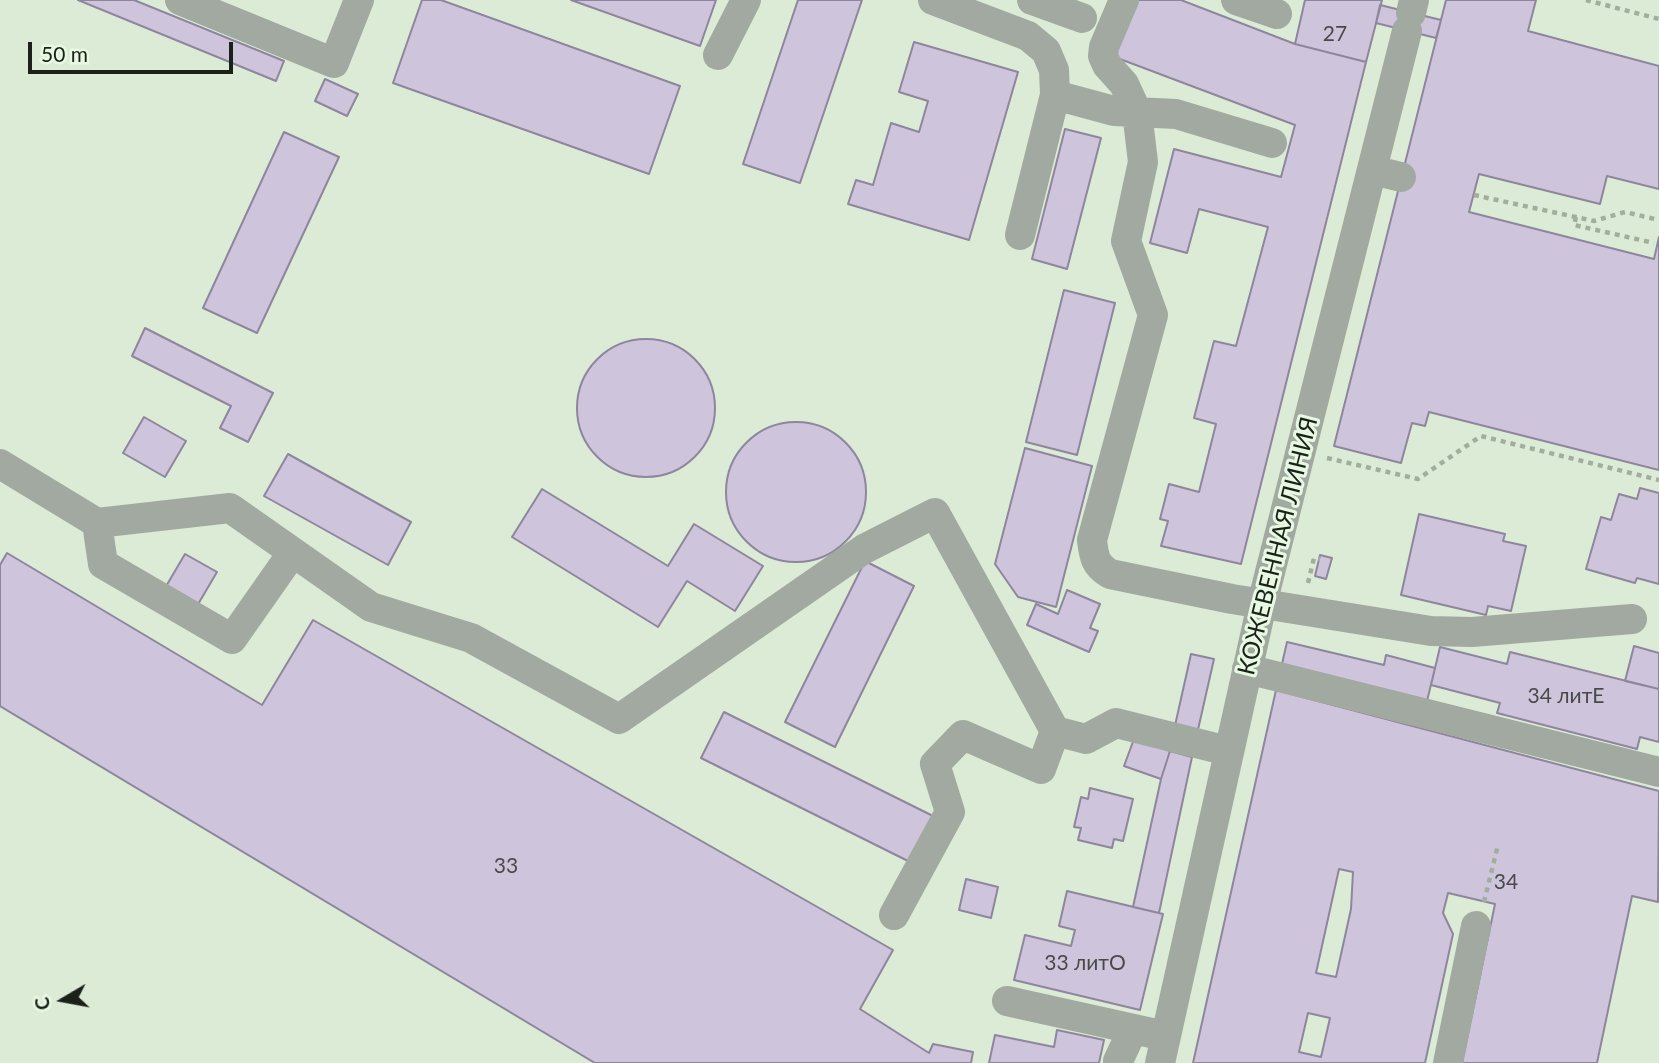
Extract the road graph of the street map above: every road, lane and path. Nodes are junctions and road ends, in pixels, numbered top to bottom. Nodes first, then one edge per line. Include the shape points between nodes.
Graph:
1 (180, 0) edge
2 (359, 0) edge
3 (746, 0) edge
4 (933, 0) edge
5 (1032, 0) edge
6 (1124, 0) edge
7 (1236, 0) edge
8 (1586, 0) edge
9 (1277, 14) dead end
10 (1410, 14) edge
11 (1082, 18) dead end
12 (1659, 19) edge
13 (719, 55) dead end
14 (1055, 95) junction
15 (1137, 112) junction
16 (1272, 143) dead end
17 (1372, 170) junction
18 (1401, 177) dead end
19 (1474, 195) dead end
20 (1576, 217) junction
21 (1659, 220) edge
22 (1020, 235) dead end
23 (1654, 243) dead end
24 (1331, 459) dead end
25 (0, 464) edge
26 (1659, 480) edge
27 (97, 523) junction
28 (293, 552) junction
29 (1262, 604) junction
30 (1632, 619) dead end
31 (1247, 669) junction
32 (1055, 730) junction
33 (1228, 751) junction
34 (1659, 772) edge
35 (1498, 845) dead end
36 (894, 915) dead end
37 (1476, 926) joint
38 (1007, 1001) dead end
39 (1133, 1029) junction
40 (1163, 1050) edge
41 (1118, 1061) edge
42 (1448, 1063) edge

1 - 2 street via 334,63
3 - 13 street
4 - 14 street via 1028,36 1046,51 1054,70
5 - 11 street
6 - 15 street via 1103,56
7 - 9 street
8 - 12 path
10 - 17 street, КОЖЕВЕННАЯ ЛИНИЯ
14 - 15 street via 1114,111
14 - 22 street
15 - 16 street via 1176,114
15 - 29 street via 1143,162 1126,241 1153,315 1092,540 1094,557 1099,568 1110,574
17 - 18 street
17 - 29 street, КОЖЕВЕННАЯ ЛИНИЯ
19 - 20 path
20 - 21 path via 1594,220 1625,212
20 - 23 path via 1574,225
24 - 26 path via 1418,479 1481,436
25 - 27 street
27 - 28 street via 230,508
27 - 28 street via 103,564 232,639
28 - 32 street via 371,607 471,638 619,719 864,549 935,513
29 - 30 street via 1431,631
29 - 31 street, КОЖЕВЕННАЯ ЛИНИЯ
31 - 33 street, КОЖЕВЕННАЯ ЛИНИЯ
31 - 34 street
32 - 33 street via 1086,739 1116,723
32 - 36 street via 1041,769 963,735 935,764 950,812
33 - 40 street, КОЖЕВЕННАЯ ЛИНИЯ
35 - 37 path
37 - 42 street
38 - 39 street
39 - 40 street
39 - 41 street

